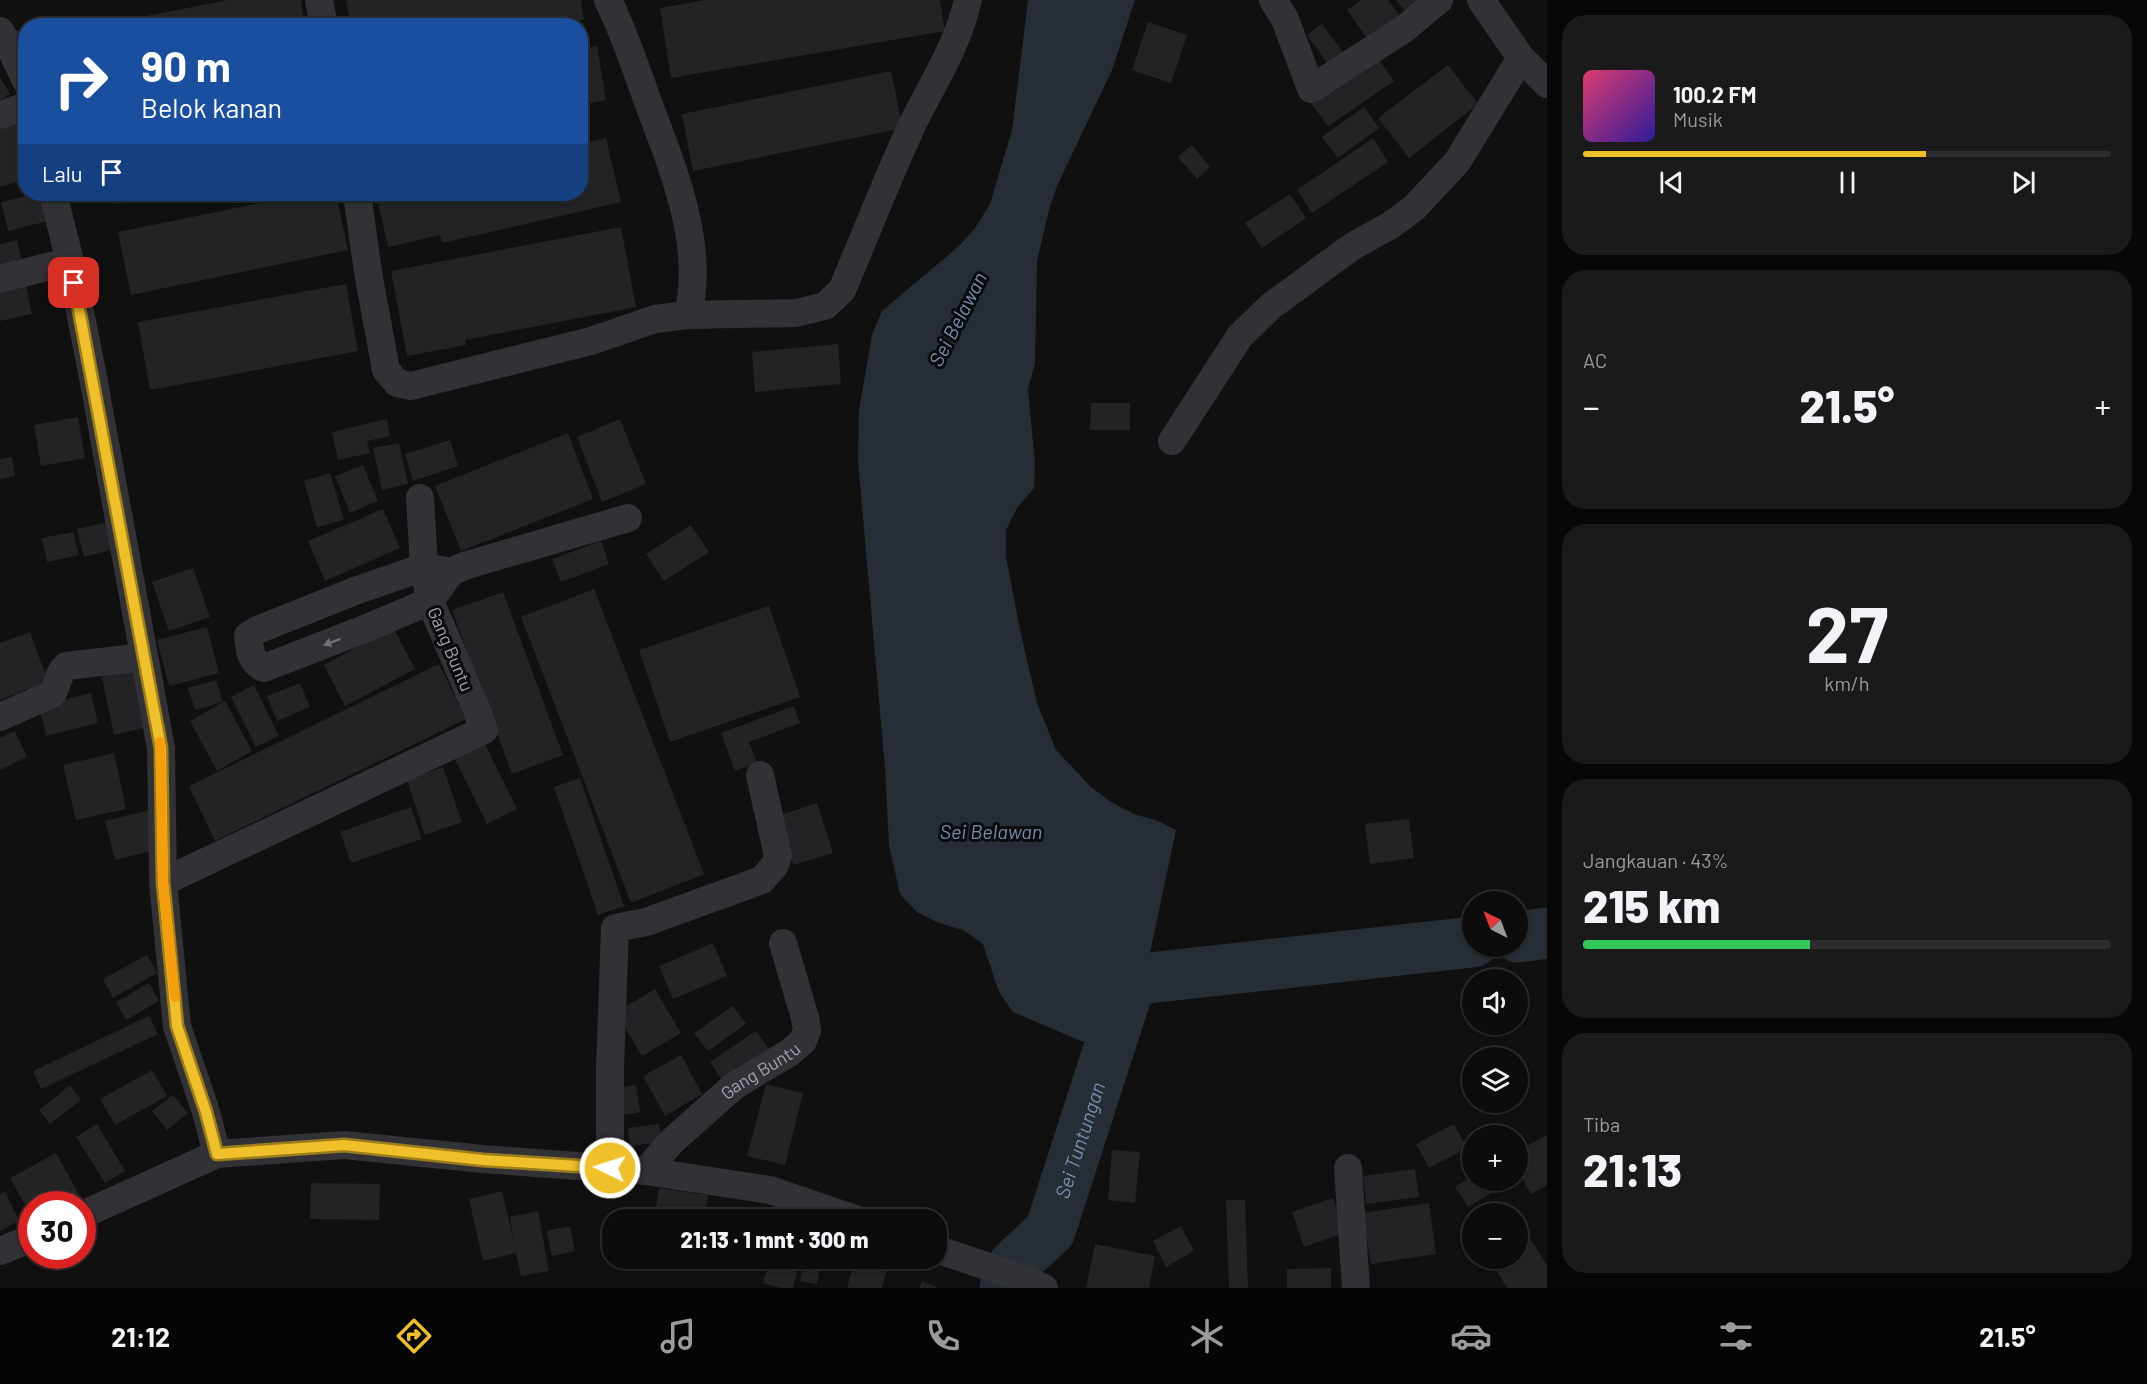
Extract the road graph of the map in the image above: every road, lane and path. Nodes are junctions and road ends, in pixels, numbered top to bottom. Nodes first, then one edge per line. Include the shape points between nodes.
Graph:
1 (319, 0) edge
2 (608, 0) edge
3 (969, 0) edge
4 (1273, 0) edge
5 (1439, 0) edge
6 (1481, 0) edge
7 (322, 18) edge
8 (0, 31) edge
9 (1521, 58) junction
10 (18, 64) edge
11 (1547, 84) edge
12 (18, 109) edge
13 (0, 115) edge
14 (55, 201) edge
15 (358, 201) edge
16 (70, 261) junction
17 (0, 279) edge
18 (688, 315) junction
19 (1172, 441) dead end
20 (420, 498) dead end
21 (628, 518) dead end
22 (438, 569) junction
23 (355, 591) junction
24 (430, 601) junction
25 (367, 628) junction
26 (144, 657) junction
27 (0, 717) edge
28 (760, 775) dead end
29 (163, 882) junction
30 (783, 943) dead end
31 (217, 1154) junction
32 (610, 1168) junction
33 (1348, 1168) dead end
34 (646, 1171) junction
35 (96, 1209) edge
36 (826, 1209) edge
37 (18, 1244) edge
38 (0, 1251) edge
39 (947, 1253) edge
40 (1033, 1283) edge
41 (1356, 1288) edge

1 - 7 street
2 - 18 street via 661,137 688,222 693,292
3 - 18 street via 942,72 914,121 842,290 825,306 796,313
4 - 5 street via 1285,19 1302,97 1404,29
6 - 9 street
8 - 10 street
9 - 11 street
9 - 19 street via 1457,162 1414,208 1353,246 1271,306 1240,336
12 - 13 street
14 - 16 street
15 - 18 street via 386,370 397,383 411,386 591,341 655,319
16 - 17 street
16 - 26 street
20 - 22 street
21 - 22 street via 464,566
22 - 23 street
22 - 24 street
23 - 25 street
25 -> 23 street via 264,668 252,659 248,636 251,633
24 - 25 street
24 - 29 street, Gang Buntu via 484,730
26 - 27 street via 66,666 52,694
26 - 29 street via 161,748
28 - 32 street via 778,856 762,880 646,922 615,928
29 - 31 street via 177,1026
30 - 34 street, Gang Buntu via 805,1018 807,1030 803,1041 734,1086 671,1142
31 - 32 street via 344,1145
31 - 35 street
32 - 34 street
33 - 41 street
34 - 36 street via 770,1190
37 - 38 street
39 - 40 street

